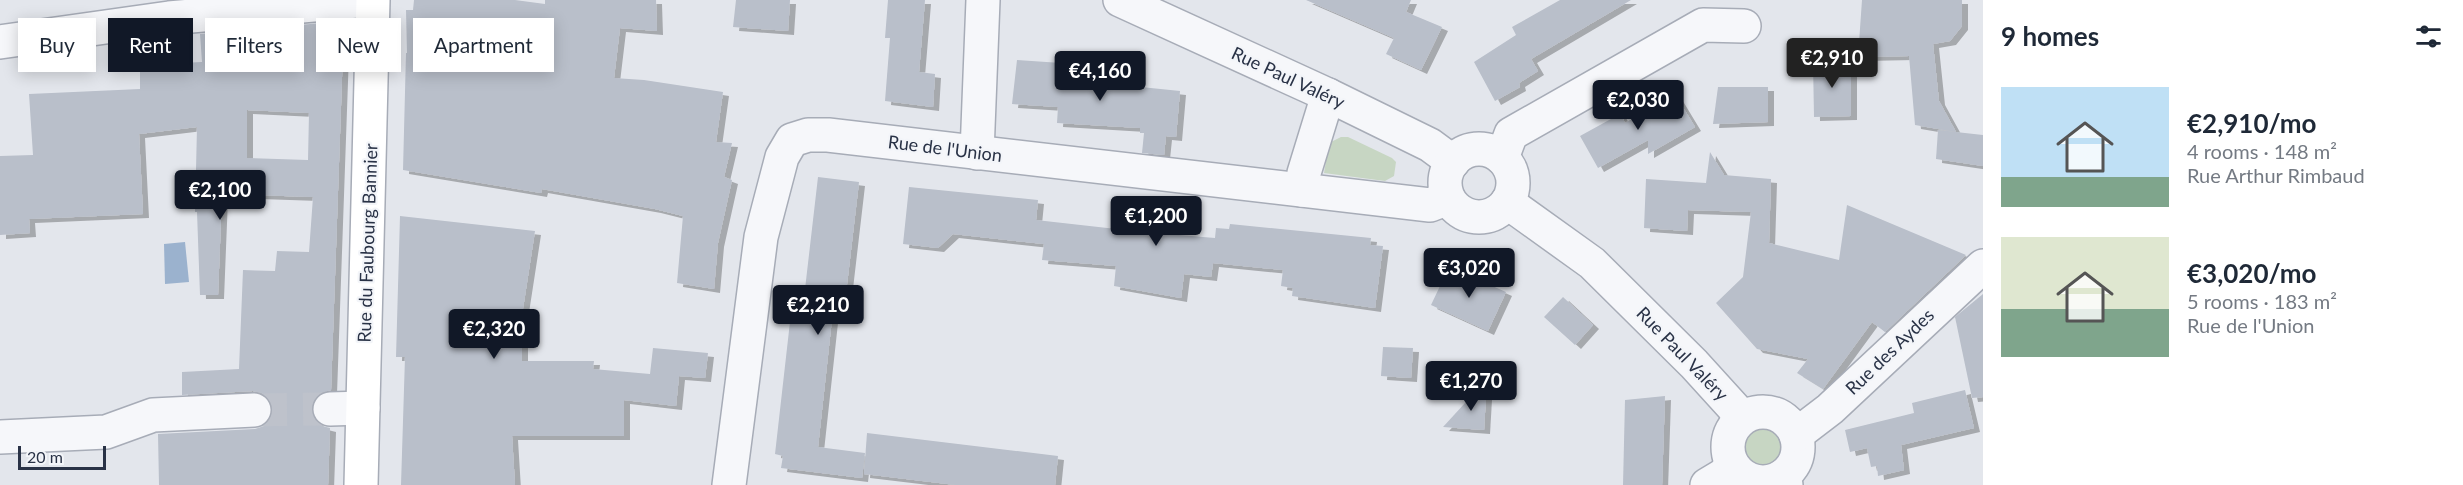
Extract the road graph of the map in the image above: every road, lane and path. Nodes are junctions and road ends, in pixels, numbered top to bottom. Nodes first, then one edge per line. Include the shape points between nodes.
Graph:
1 (368, 0) edge
2 (373, 0) edge
3 (983, 0) edge
4 (1120, 0) edge
5 (1744, 26) dead end
6 (0, 42) edge
7 (1328, 95) junction
8 (977, 153) junction
9 (1502, 158) junction
10 (1453, 162) junction
11 (1302, 190) junction
12 (1448, 198) junction
13 (1508, 201) junction
14 (1983, 266) edge
15 (363, 408) junction
16 (254, 410) tunnel mouth
17 (330, 410) tunnel mouth
18 (1740, 420) junction
19 (1796, 435) junction
20 (0, 437) edge
21 (1733, 466) junction
22 (1784, 480) edge
23 (361, 485) edge
24 (729, 485) edge
25 (1707, 485) edge

1 - 6 street via 169,18
2 - 15 main road, Rue du Faubourg Bannier
3 - 8 street
4 - 7 street, Rue Paul Valéry
5 - 9 street via 1703,25 1511,134
7 - 10 street, Rue Paul Valéry via 1430,145
7 - 11 street
8 - 11 street, Rue de l'Union
8 - 24 street, Rue de l'Union via 828,135 792,140 782,157 760,237
9 - 10 street via 1480,149
9 - 13 street via 1513,183
10 - 12 street via 1446,178
11 - 12 street, Rue de l'Union via 1430,206
12 - 13 street via 1462,212 1481,217 1492,214
13 - 18 street, Rue Paul Valéry via 1592,263 1694,364
14 - 19 street, Rue des Aydes via 1830,409
15 - 17 street
15 - 23 main road, Rue du Faubourg Bannier
16 - 20 street via 153,415 106,432
18 - 19 street via 1761,412 1772,413 1791,425
18 - 21 street via 1729,437
19 - 22 street via 1796,458
21 - 22 street via 1756,481
21 - 25 street

